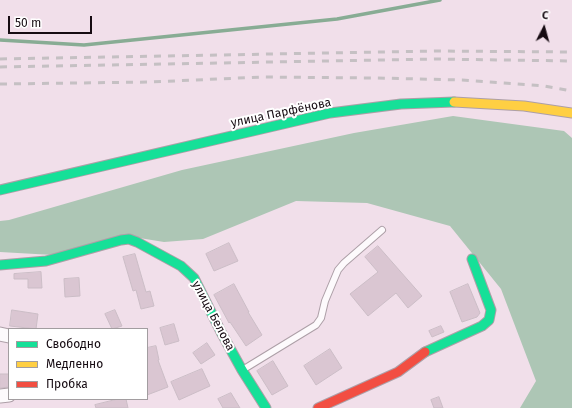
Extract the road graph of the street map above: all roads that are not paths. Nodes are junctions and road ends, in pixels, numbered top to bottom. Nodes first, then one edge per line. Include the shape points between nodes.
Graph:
1 (572, 113) edge
2 (0, 190) edge
3 (382, 230) dead end
4 (472, 259) dead end
5 (0, 265) edge
6 (242, 370) junction
7 (266, 408) edge
8 (318, 408) edge

1 - 2 street, улица Парфёнова via 462,102 376,106 277,125
3 - 6 lane via 338,270 321,318 316,325
4 - 8 street via 491,310 489,320 482,326 421,354 398,372
5 - 6 street, улица Белова via 46,261 121,240 137,242 181,266 194,278
6 - 7 street, улица Белова

